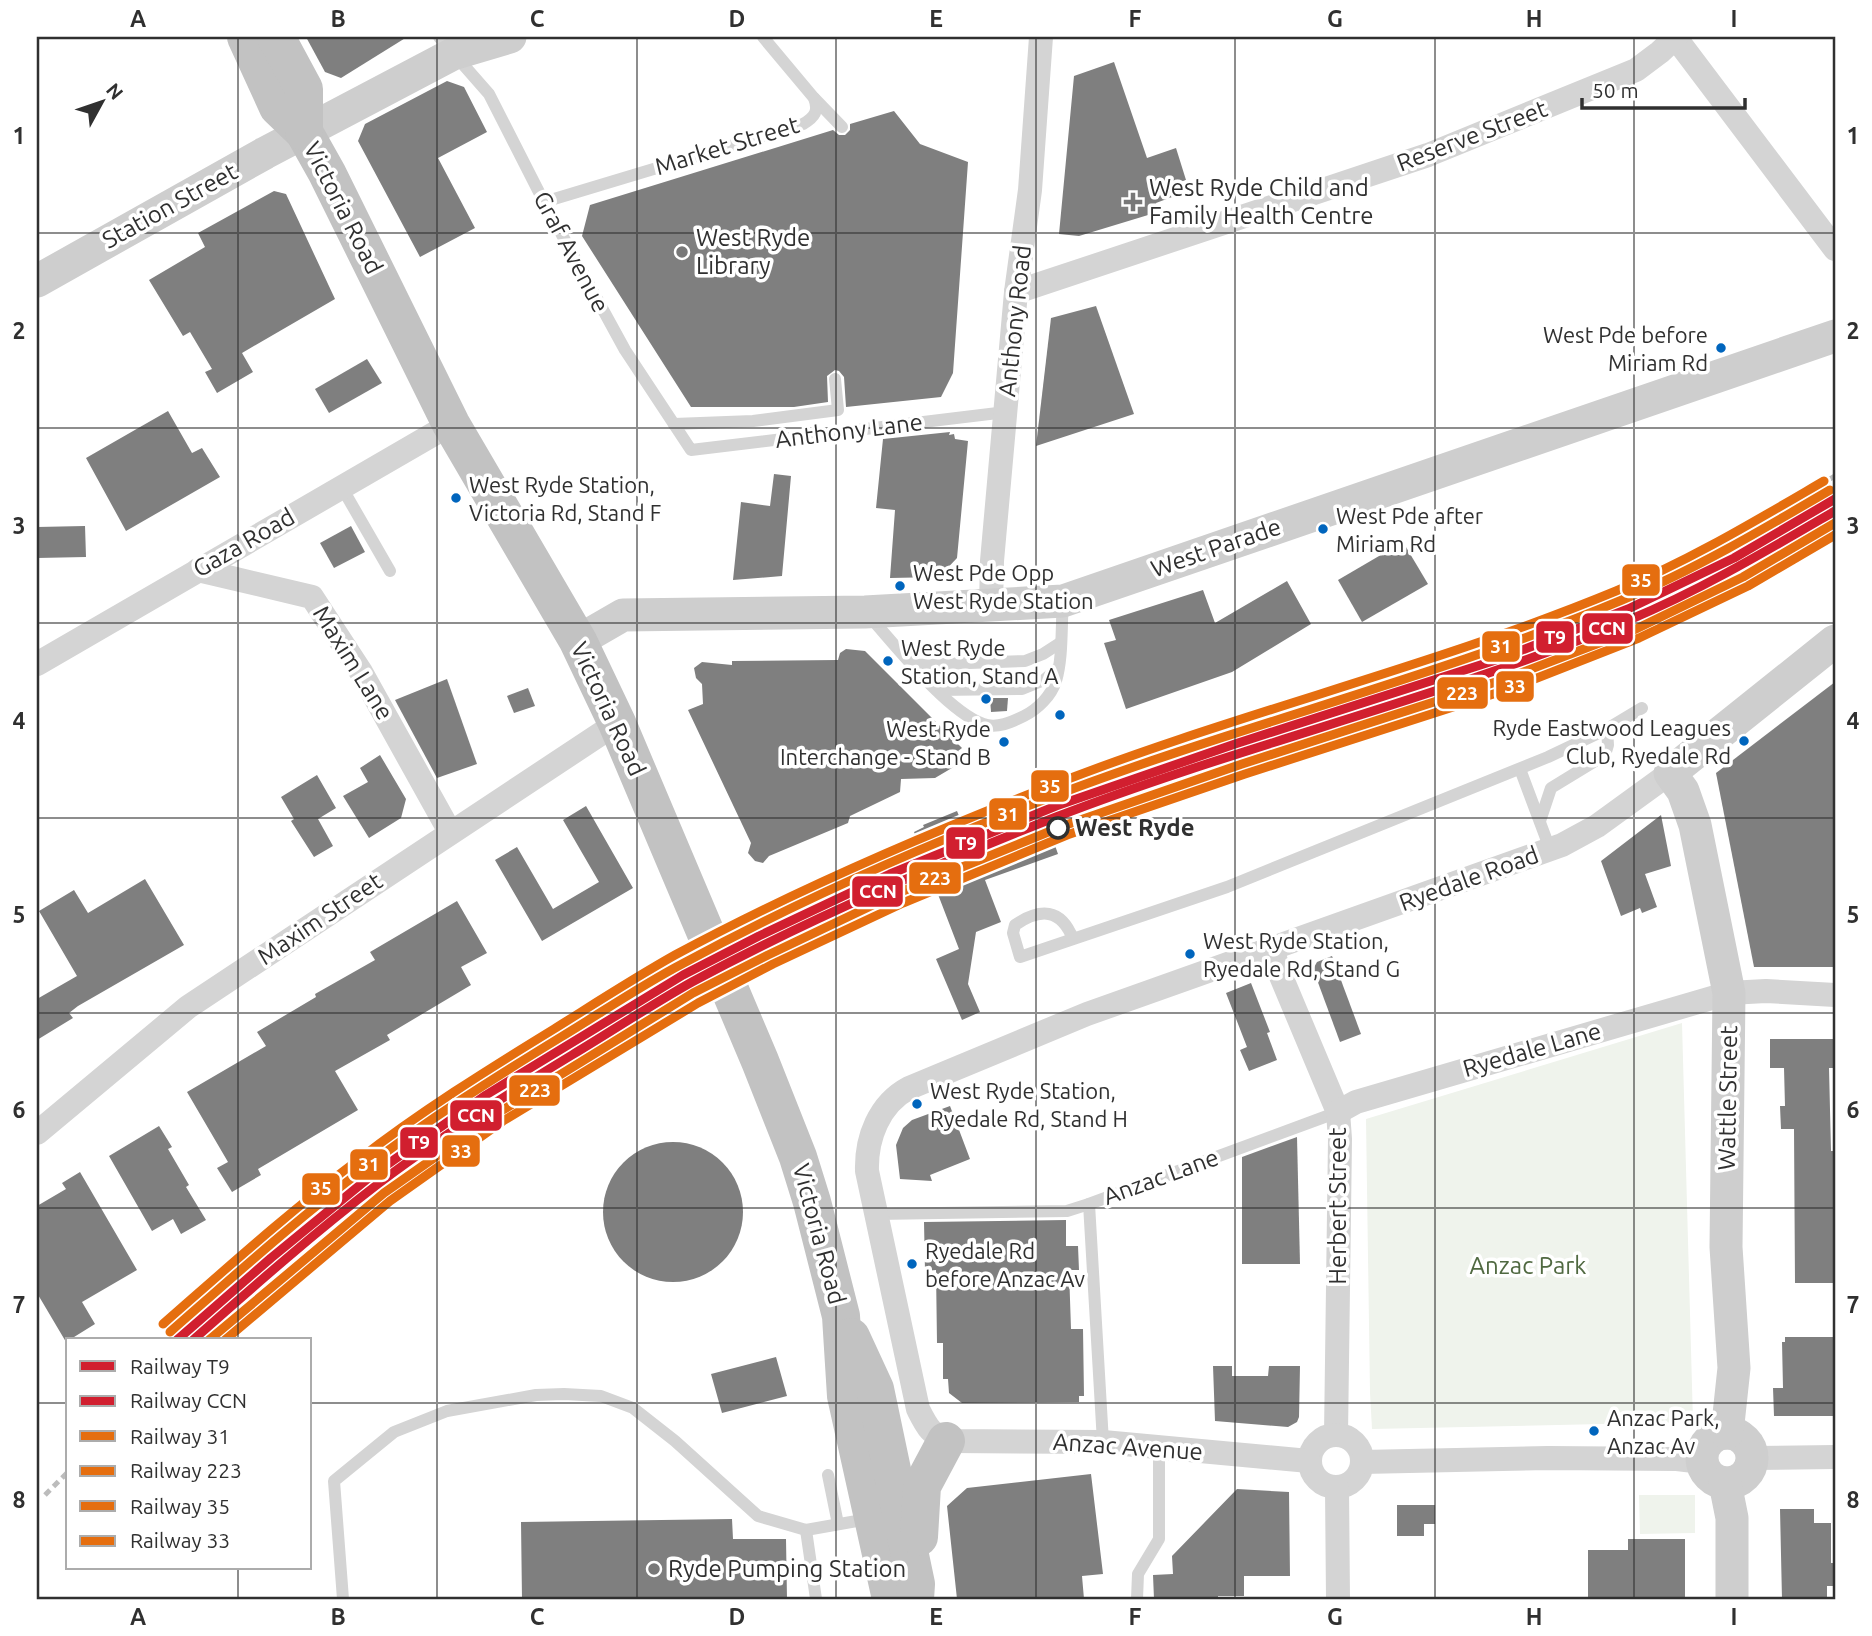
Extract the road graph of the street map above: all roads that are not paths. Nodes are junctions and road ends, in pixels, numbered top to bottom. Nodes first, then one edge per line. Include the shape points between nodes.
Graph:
1 (246, 37) edge
2 (276, 37) edge
3 (510, 37) edge
4 (763, 37) edge
5 (1041, 37) edge
6 (1676, 37) edge
7 (446, 45) edge
8 (814, 98) junction
9 (842, 127) dead end
10 (304, 132) junction
11 (544, 202) junction
12 (1835, 249) edge
13 (37, 281) edge
14 (1016, 292) junction
15 (1835, 336) edge
16 (835, 379) dead end
17 (1006, 412) junction
18 (451, 424) junction
19 (674, 424) junction
20 (691, 450) joint
21 (341, 486) junction
22 (198, 570) junction
23 (390, 571) dead end
24 (1063, 601) junction
25 (991, 606) junction
26 (865, 612) junction
27 (578, 641) junction
28 (1835, 642) edge
29 (1060, 643) junction
30 (37, 664) edge
31 (913, 665) junction
32 (1058, 668) junction
33 (937, 690) junction
34 (1642, 708) dead end
35 (617, 723) junction
36 (1607, 729) junction
37 (1520, 768) junction
38 (1670, 773) junction
39 (1540, 821) junction
40 (450, 832) junction
41 (1550, 849) junction
42 (1073, 939) junction
43 (1272, 947) junction
44 (1729, 993) junction
45 (1835, 995) edge
46 (1338, 1112) junction
47 (37, 1133) edge
48 (1089, 1204) junction
49 (876, 1213) junction
50 (1727, 1433) junction
51 (1336, 1435) junction
52 (946, 1441) junction
53 (1103, 1442) junction
54 (1159, 1447) junction
55 (1835, 1457) edge
56 (1753, 1458) junction
57 (1309, 1461) junction
58 (1362, 1462) junction
59 (1714, 1473) junction
60 (828, 1475) dead end
61 (1337, 1488) junction
62 (871, 1518) junction
63 (806, 1530) junction
64 (907, 1594) edge
65 (343, 1599) edge
66 (816, 1599) edge
67 (1137, 1599) edge
68 (1338, 1599) edge
69 (1732, 1599) edge

1 - 10 highway, Victoria Road via 278,107
2 - 10 highway, Victoria Road via 304,89
3 - 7 street, Station Street
4 - 8 lane, Market Street
5 - 14 street, Anthony Road via 1030,190
6 - 12 street
6 - 14 street, Reserve Street via 1636,70 1428,155
7 - 10 street, Station Street
7 - 11 lane, Graf Avenue via 489,94
8 - 9 lane
8 - 11 lane, Market Street via 815,114 803,124
10 - 13 street, Station Street
10 - 18 highway, Victoria Road
11 - 19 lane, Graf Avenue via 625,350
14 - 17 street, Anthony Road
15 - 24 street, West Parade
16 - 19 lane via 838,410 753,421
17 - 20 lane, Anthony Lane
17 - 25 street, Anthony Road
18 - 21 street, Gaza Road
18 - 27 highway, Victoria Road
19 - 20 lane, Graf Avenue
21 - 22 street, Gaza Road
21 - 23 lane
22 - 30 street, Gaza Road
22 - 40 street, Maxim Lane via 312,597 361,672
24 - 25 street, West Parade
24 - 29 lane
25 - 26 street, West Parade
26 - 27 street, West Parade via 622,615
26 - 31 lane
27 - 35 highway, Victoria Road
28 - 38 street, Ryedale Road
29 - 31 lane via 1025,661
29 - 32 lane
31 - 33 lane
32 - 33 lane via 1022,689
32 - 33 lane via 1056,683 1040,705 997,726 968,716
34 - 36 lane
35 - 40 street, Maxim Street
35 - 62 highway, Victoria Road via 798,1157 841,1316 874,1389
36 - 37 lane
36 - 39 lane via 1605,755 1551,788
37 - 39 lane
37 - 42 lane via 1227,887
38 - 41 street, Ryedale Road via 1597,826
38 - 44 street, Wattle Street via 1683,791 1695,825
39 - 41 lane
40 - 47 street, Maxim Street via 188,1007
41 - 43 street, Ryedale Road
42 - 42 lane via 1020,957 1013,933 1022,920 1047,913 1063,921
43 - 46 street, Herbert Street
43 - 49 street, Ryedale Road via 1087,1014 909,1088 892,1101 875,1126 866,1153
44 - 45 street, Ryedale Lane
44 - 46 street, Ryedale Lane via 1356,1102
44 - 50 street, Wattle Street via 1726,1247 1734,1368
46 - 48 lane, Anzac Lane
46 - 51 street, Herbert Street
48 - 49 lane via 1067,1211
48 - 53 lane, Anzac Lane
49 - 52 street via 918,1409 928,1427
50 - 56 street via 1745,1440
50 - 59 street via 1710,1439 1703,1449
51 - 57 street via 1320,1440
51 - 58 street via 1353,1441
52 - 53 street, Anzac Avenue
52 - 64 highway via 922,1486
53 - 54 street, Anzac Avenue
54 - 57 street, Anzac Avenue
54 - 67 lane via 1159,1539 1138,1574
55 - 56 street
56 - 59 street via 1741,1479
57 - 61 street via 1314,1477
58 - 59 street via 1677,1459
58 - 61 street via 1354,1481
59 - 69 street via 1732,1518
60 - 62 lane
61 - 68 street
62 - 63 lane
62 - 64 highway, Victoria Road
63 - 65 lane via 758,1516 634,1408 601,1396 536,1395 447,1411 394,1432 334,1480
63 - 66 lane

